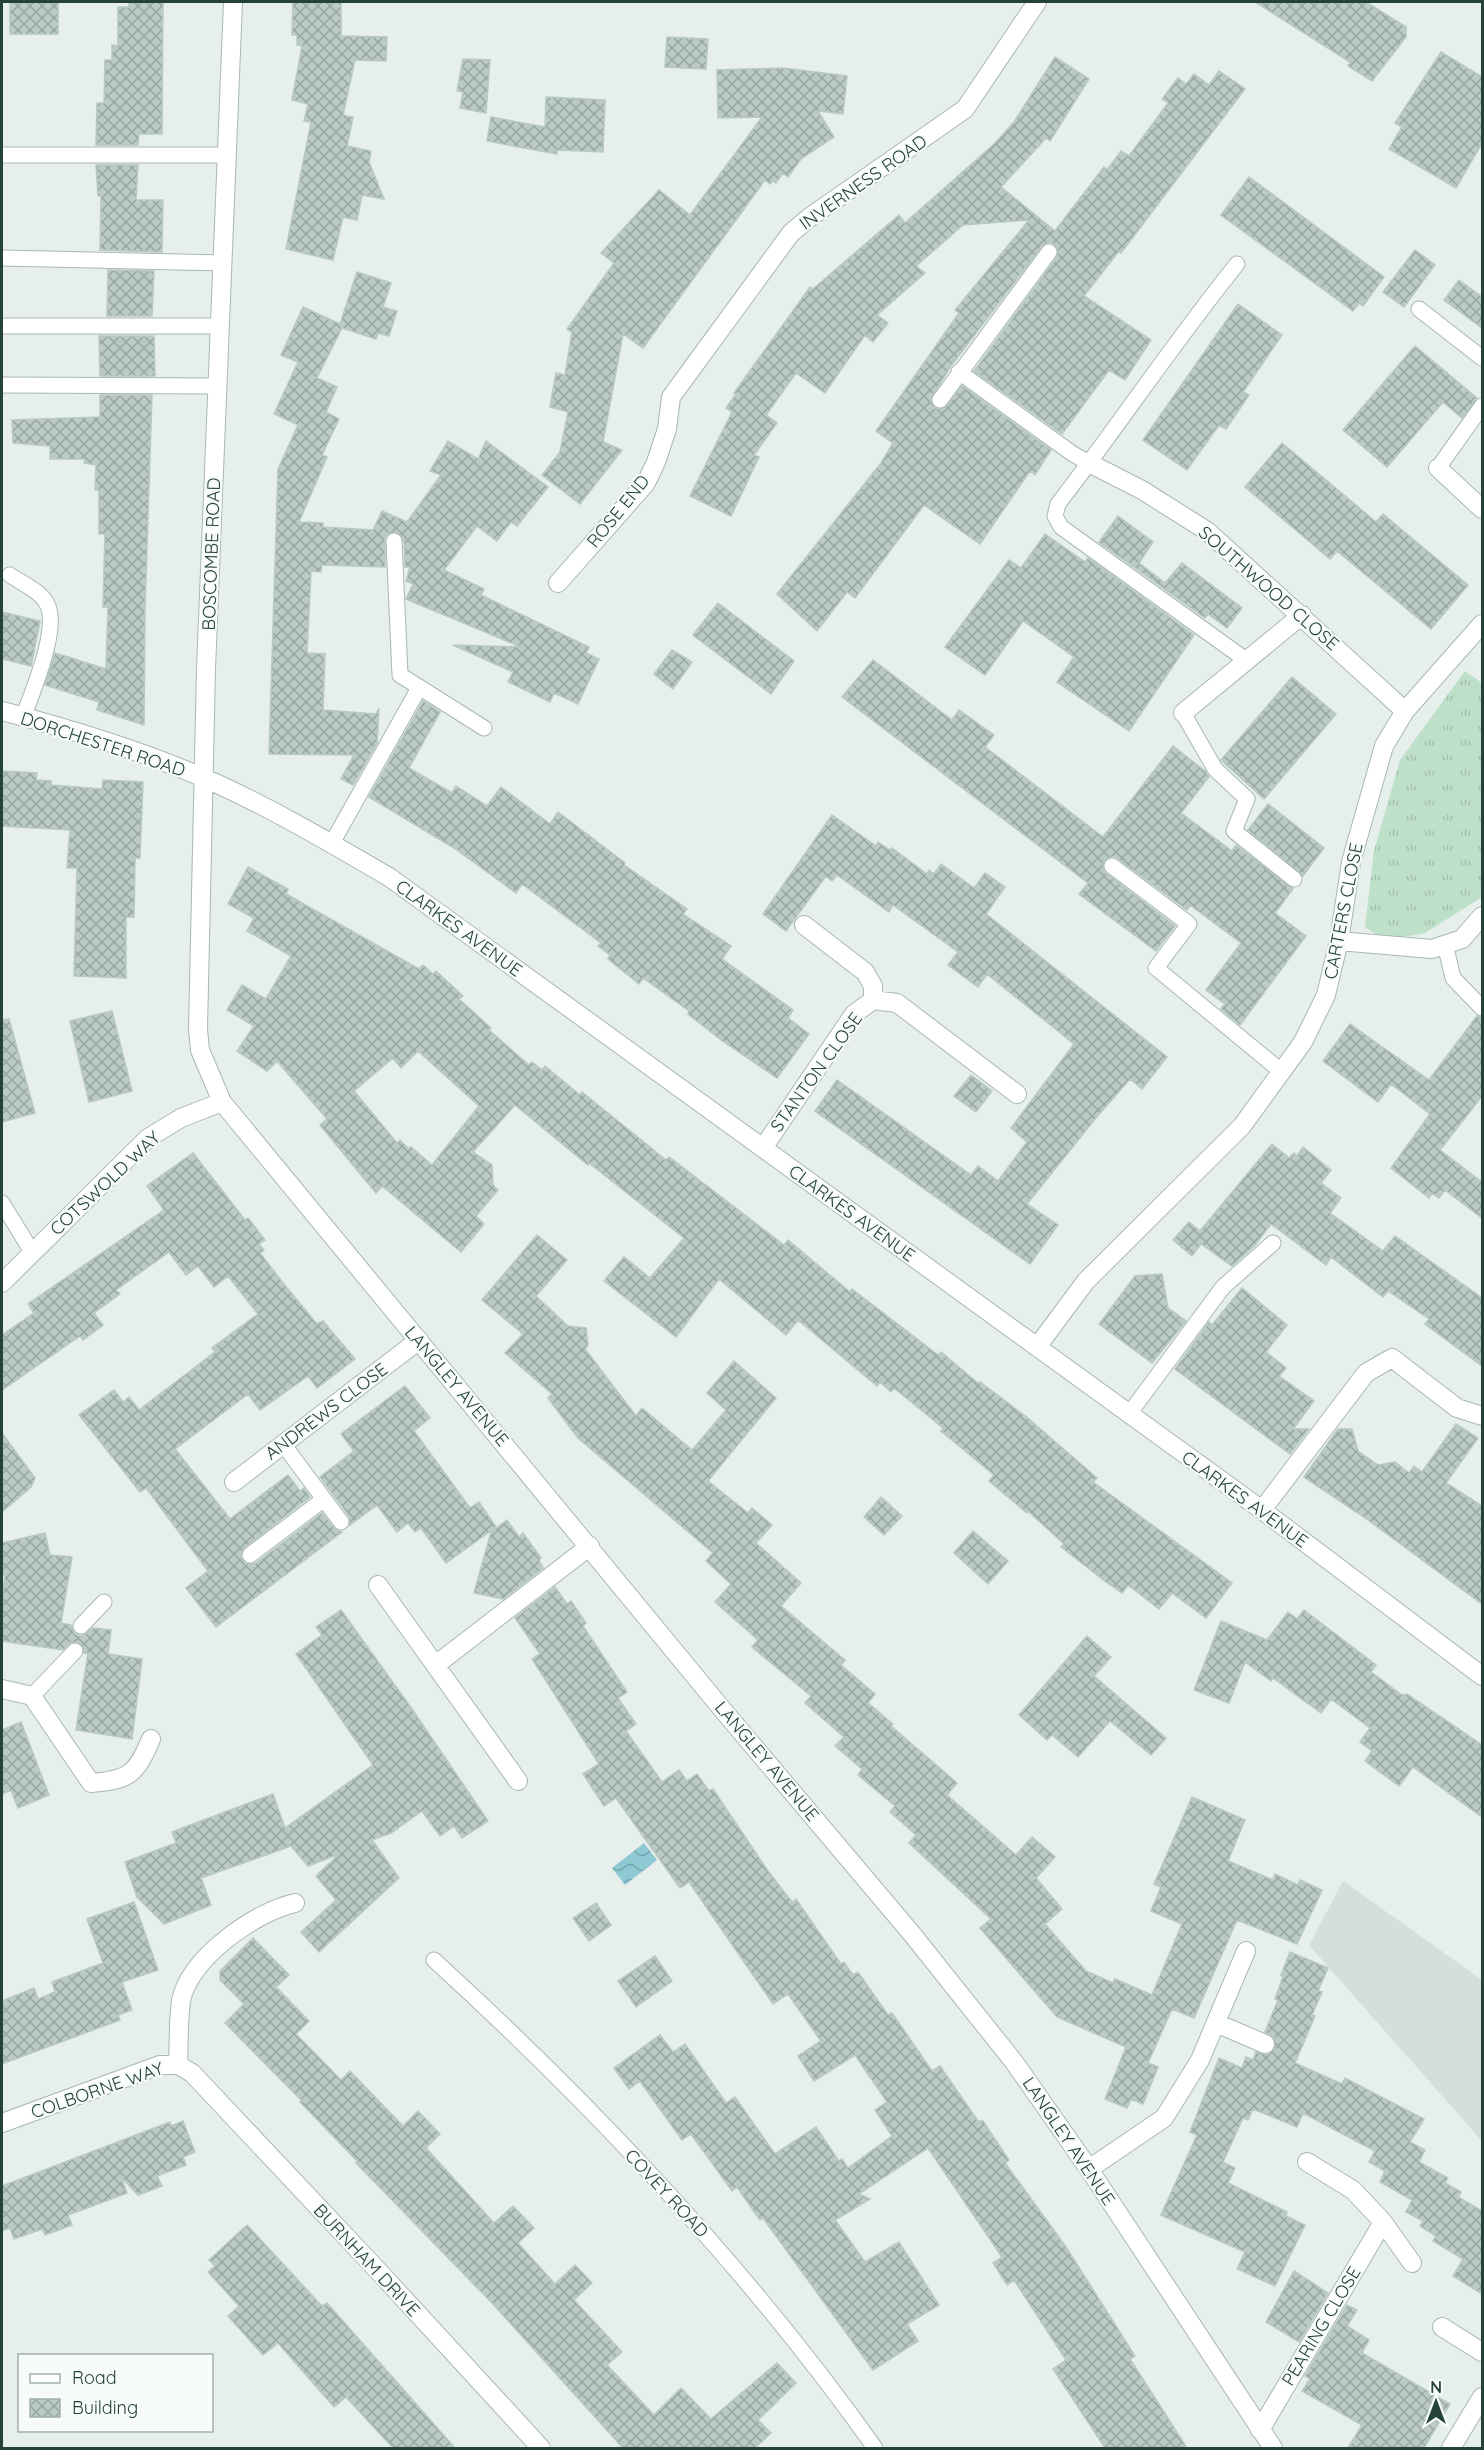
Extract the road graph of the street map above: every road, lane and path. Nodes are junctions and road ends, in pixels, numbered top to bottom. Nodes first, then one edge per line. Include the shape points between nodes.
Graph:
1 (233, 2) edge
2 (1037, 2) edge
3 (2, 155) edge
4 (227, 155) junction
5 (1049, 252) dead end
6 (2, 258) edge
7 (223, 263) junction
8 (1237, 264) dead end
9 (1419, 309) dead end
10 (2, 326) edge
11 (220, 326) junction
12 (1482, 358) edge
13 (959, 372) junction
14 (2, 385) edge
15 (218, 386) junction
16 (671, 397) joint
17 (940, 400) dead end
18 (1482, 406) edge
19 (1089, 463) junction
20 (1438, 468) joint
21 (1482, 508) edge
22 (394, 541) dead end
23 (10, 575) dead end
24 (558, 583) dead end
25 (1302, 615) junction
26 (1482, 624) edge
27 (1246, 660) junction
28 (419, 688) junction
29 (2, 711) edge
30 (1405, 711) junction
31 (1183, 713) joint
32 (23, 718) junction
33 (484, 728) dead end
34 (204, 778) junction
35 (332, 843) junction
36 (1112, 866) dead end
37 (1294, 879) dead end
38 (1482, 916) edge
39 (804, 925) dead end
40 (1339, 941) junction
41 (1444, 944) junction
42 (873, 1000) junction
43 (1482, 1008) edge
44 (1281, 1072) junction
45 (1017, 1094) dead end
46 (222, 1102) junction
47 (763, 1148) junction
48 (2, 1203) edge
49 (1273, 1243) dead end
50 (32, 1252) junction
51 (2, 1283) edge
52 (419, 1340) junction
53 (1037, 1347) junction
54 (1129, 1414) junction
55 (1482, 1416) edge
56 (283, 1444) junction
57 (234, 1482) dead end
58 (323, 1500) junction
59 (1262, 1510) junction
60 (341, 1522) dead end
61 (590, 1546) junction
62 (250, 1555) dead end
63 (378, 1585) dead end
64 (104, 1602) dead end
65 (81, 1626) dead end
66 (75, 1652) dead end
67 (436, 1664) junction
68 (1482, 1676) edge
69 (2, 1689) edge
70 (32, 1696) junction
71 (152, 1739) dead end
72 (518, 1781) dead end
73 (295, 1903) dead end
74 (1246, 1951) dead end
75 (434, 1960) dead end
76 (1216, 2023) junction
77 (1265, 2044) dead end
78 (185, 2069) junction
79 (2, 2123) edge
80 (1307, 2162) dead end
81 (1089, 2169) junction
82 (1383, 2222) junction
83 (1412, 2263) dead end
84 (1442, 2327) dead end
85 (1482, 2352) edge
86 (1482, 2397) edge
87 (1260, 2430) junction
88 (541, 2448) edge
89 (875, 2448) edge
90 (1273, 2448) edge
91 (1451, 2448) edge

1 - 4 street, BOSCOMBE ROAD
2 - 16 street, INVERNESS ROAD via 965,109 791,233
3 - 4 lane
4 - 7 street, BOSCOMBE ROAD
5 - 13 lane
6 - 7 lane
7 - 11 street, BOSCOMBE ROAD
8 - 19 lane
9 - 12 lane
10 - 11 lane
11 - 15 street, BOSCOMBE ROAD
13 - 17 lane
13 - 19 lane
14 - 15 lane
15 - 34 street, BOSCOMBE ROAD
16 - 24 street, ROSE END via 667,429 646,483
18 - 20 lane
19 - 25 street, SOUTHWOOD CLOSE via 1142,490 1207,531
19 - 27 lane via 1058,504 1055,516 1061,527
20 - 21 street
22 - 28 lane via 400,675
23 - 32 lane via 47,603 51,622
25 - 27 street
25 - 30 street, SOUTHWOOD CLOSE
26 - 30 street, CARTERS CLOSE
27 - 31 street
28 - 33 lane
28 - 35 lane
29 - 32 street, DORCHESTER ROAD
30 - 40 street, CARTERS CLOSE via 1384,746 1370,788 1351,862
31 - 37 lane via 1215,770 1247,799 1234,831
32 - 34 street, DORCHESTER ROAD via 112,744
34 - 35 street, CLARKES AVENUE
34 - 46 street, BOSCOMBE ROAD via 198,1029 200,1050
35 - 47 street, CLARKES AVENUE via 389,877
36 - 44 lane via 1189,924 1155,968
38 - 41 street via 1462,939
39 - 42 street, STANTON CLOSE via 865,972 873,986
40 - 41 street via 1432,949
40 - 44 street, CARTERS CLOSE via 1326,995 1303,1042
41 - 43 lane via 1454,978
42 - 45 street, STANTON CLOSE via 897,1003
42 - 47 street, STANTON CLOSE via 854,1014
44 - 53 street, CARTERS CLOSE via 1234,1134 1086,1281
46 - 50 street, COTSWOLD WAY via 181,1118 148,1138
46 - 52 street, LANGLEY AVENUE
47 - 53 street, CLARKES AVENUE
48 - 50 lane
49 - 54 lane via 1223,1287
50 - 51 street, COTSWOLD WAY
52 - 56 street, ANDREWS CLOSE
52 - 61 street, LANGLEY AVENUE
53 - 54 street, CLARKES AVENUE
54 - 59 street, CLARKES AVENUE
55 - 59 street via 1457,1408 1392,1358 1366,1374
56 - 57 street, ANDREWS CLOSE
56 - 58 lane
58 - 60 lane
58 - 62 lane
59 - 68 street, CLARKES AVENUE
61 - 67 street
61 - 81 street, LANGLEY AVENUE via 912,1934 1014,2062
63 - 67 street
64 - 65 lane
66 - 70 lane
67 - 72 street
69 - 70 street
70 - 71 street via 91,1783 115,1781 134,1773
73 - 78 street via 276,1907 249,1922 190,1977 182,2000
74 - 76 street
75 - 89 lane, COVEY ROAD via 506,2026 663,2186 774,2313
76 - 77 street
76 - 81 street via 1200,2060 1164,2118
78 - 79 street, COLBORNE WAY via 160,2065
78 - 88 street, BURNHAM DRIVE
80 - 82 street via 1353,2190
81 - 87 street, LANGLEY AVENUE
82 - 83 street
82 - 87 street, PEARING CLOSE
84 - 85 street
86 - 91 street
87 - 90 street, LANGLEY AVENUE

